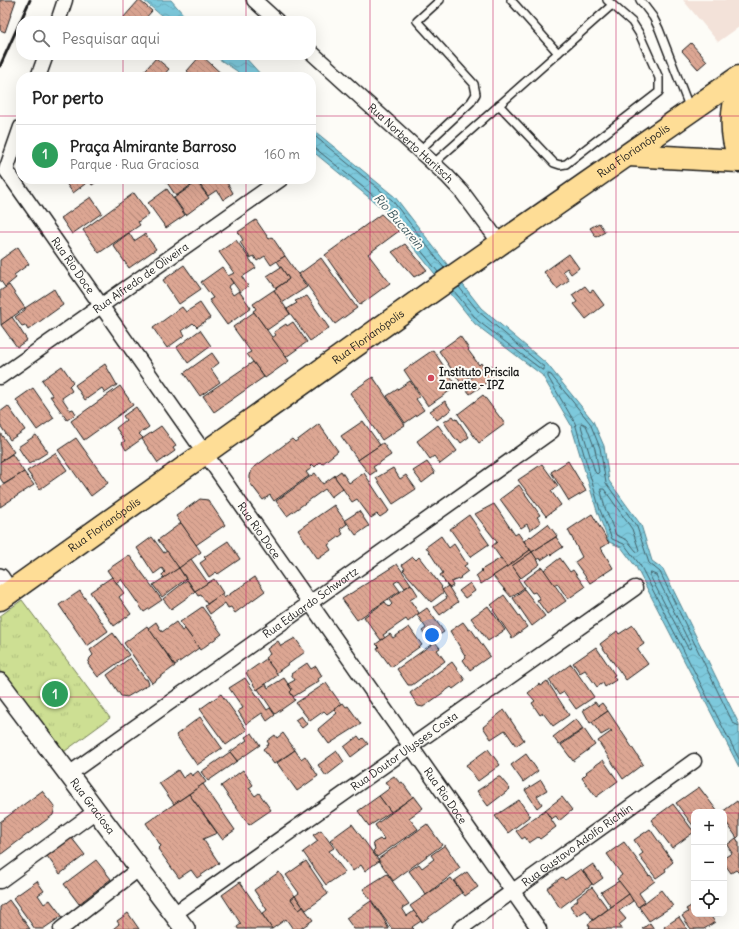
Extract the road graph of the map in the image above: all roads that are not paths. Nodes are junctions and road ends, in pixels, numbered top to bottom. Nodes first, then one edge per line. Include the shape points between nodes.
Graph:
1 (65, 0) edge
2 (254, 0) edge
3 (440, 0) edge
4 (511, 0) edge
5 (640, 0) edge
6 (610, 2) edge
7 (60, 16) edge
8 (272, 16) edge
9 (558, 53) junction
10 (316, 56) edge
11 (44, 60) edge
12 (40, 72) edge
13 (739, 77) edge
14 (739, 87) edge
15 (499, 105) junction
16 (690, 111) junction
17 (16, 141) edge
18 (420, 150) junction
19 (628, 155) junction
20 (739, 157) edge
21 (739, 161) edge
22 (434, 163) junction
23 (274, 184) edge
24 (500, 244) junction
25 (101, 306) junction
26 (0, 377) edge
27 (552, 431) dead end
28 (204, 453) junction
29 (635, 588) dead end
30 (3, 589) edge
31 (310, 603) junction
32 (0, 683) edge
33 (411, 746) junction
34 (694, 762) dead end
35 (69, 774) junction
36 (96, 811) junction
37 (140, 868) junction
38 (0, 881) edge
39 (513, 891) junction
40 (179, 922) edge
41 (61, 929) edge
42 (460, 929) edge
43 (539, 929) edge

1 - 7 street
2 - 8 street
3 - 18 lane via 417,20 474,84 476,94 471,102
4 - 9 lane
5 - 16 lane via 659,29
6 - 9 lane
6 - 15 lane via 632,22 639,33 659,78 659,92 560,166 554,164
9 - 15 lane
10 - 18 street, Rua Norberto Haritsch
11 - 12 street
13 - 16 main road, Rua Florianópolis
14 - 20 main road via 732,128 734,146
15 - 22 lane
16 - 19 main road, Rua Florianópolis
17 - 25 street, Rua Rio Doce via 6,170
18 - 22 street, Rua Norberto Haritsch
19 - 21 main road
19 - 24 main road, Rua Florianópolis
22 - 24 street, Rua Norberto Haritsch via 462,192
23 - 25 street, Rua Alfredo de Oliveira
24 - 28 main road, Rua Florianópolis
25 - 26 street, Rua Alfredo de Oliveira
25 - 28 street, Rua Rio Doce
27 - 31 street, Rua Eduardo Schwartz
28 - 30 main road, Rua Florianópolis
28 - 31 street, Rua Rio Doce
29 - 33 street, Rua Doutor Ulysses Costa
31 - 33 street, Rua Rio Doce
31 - 35 street, Rua Eduardo Schwartz
32 - 35 main road, Rua Graciosa
33 - 39 street, Rua Rio Doce
33 - 40 street, Rua Doutor Ulysses Costa
34 - 39 street, Rua Gustavo Adolfo Richlin
35 - 36 main road, Rua Graciosa
36 - 37 main road, Rua Graciosa
36 - 38 street
37 - 40 main road, Rua Graciosa
37 - 41 street
39 - 42 street, Rua Gustavo Adolfo Richlin
39 - 43 street, Rua Rio Doce

